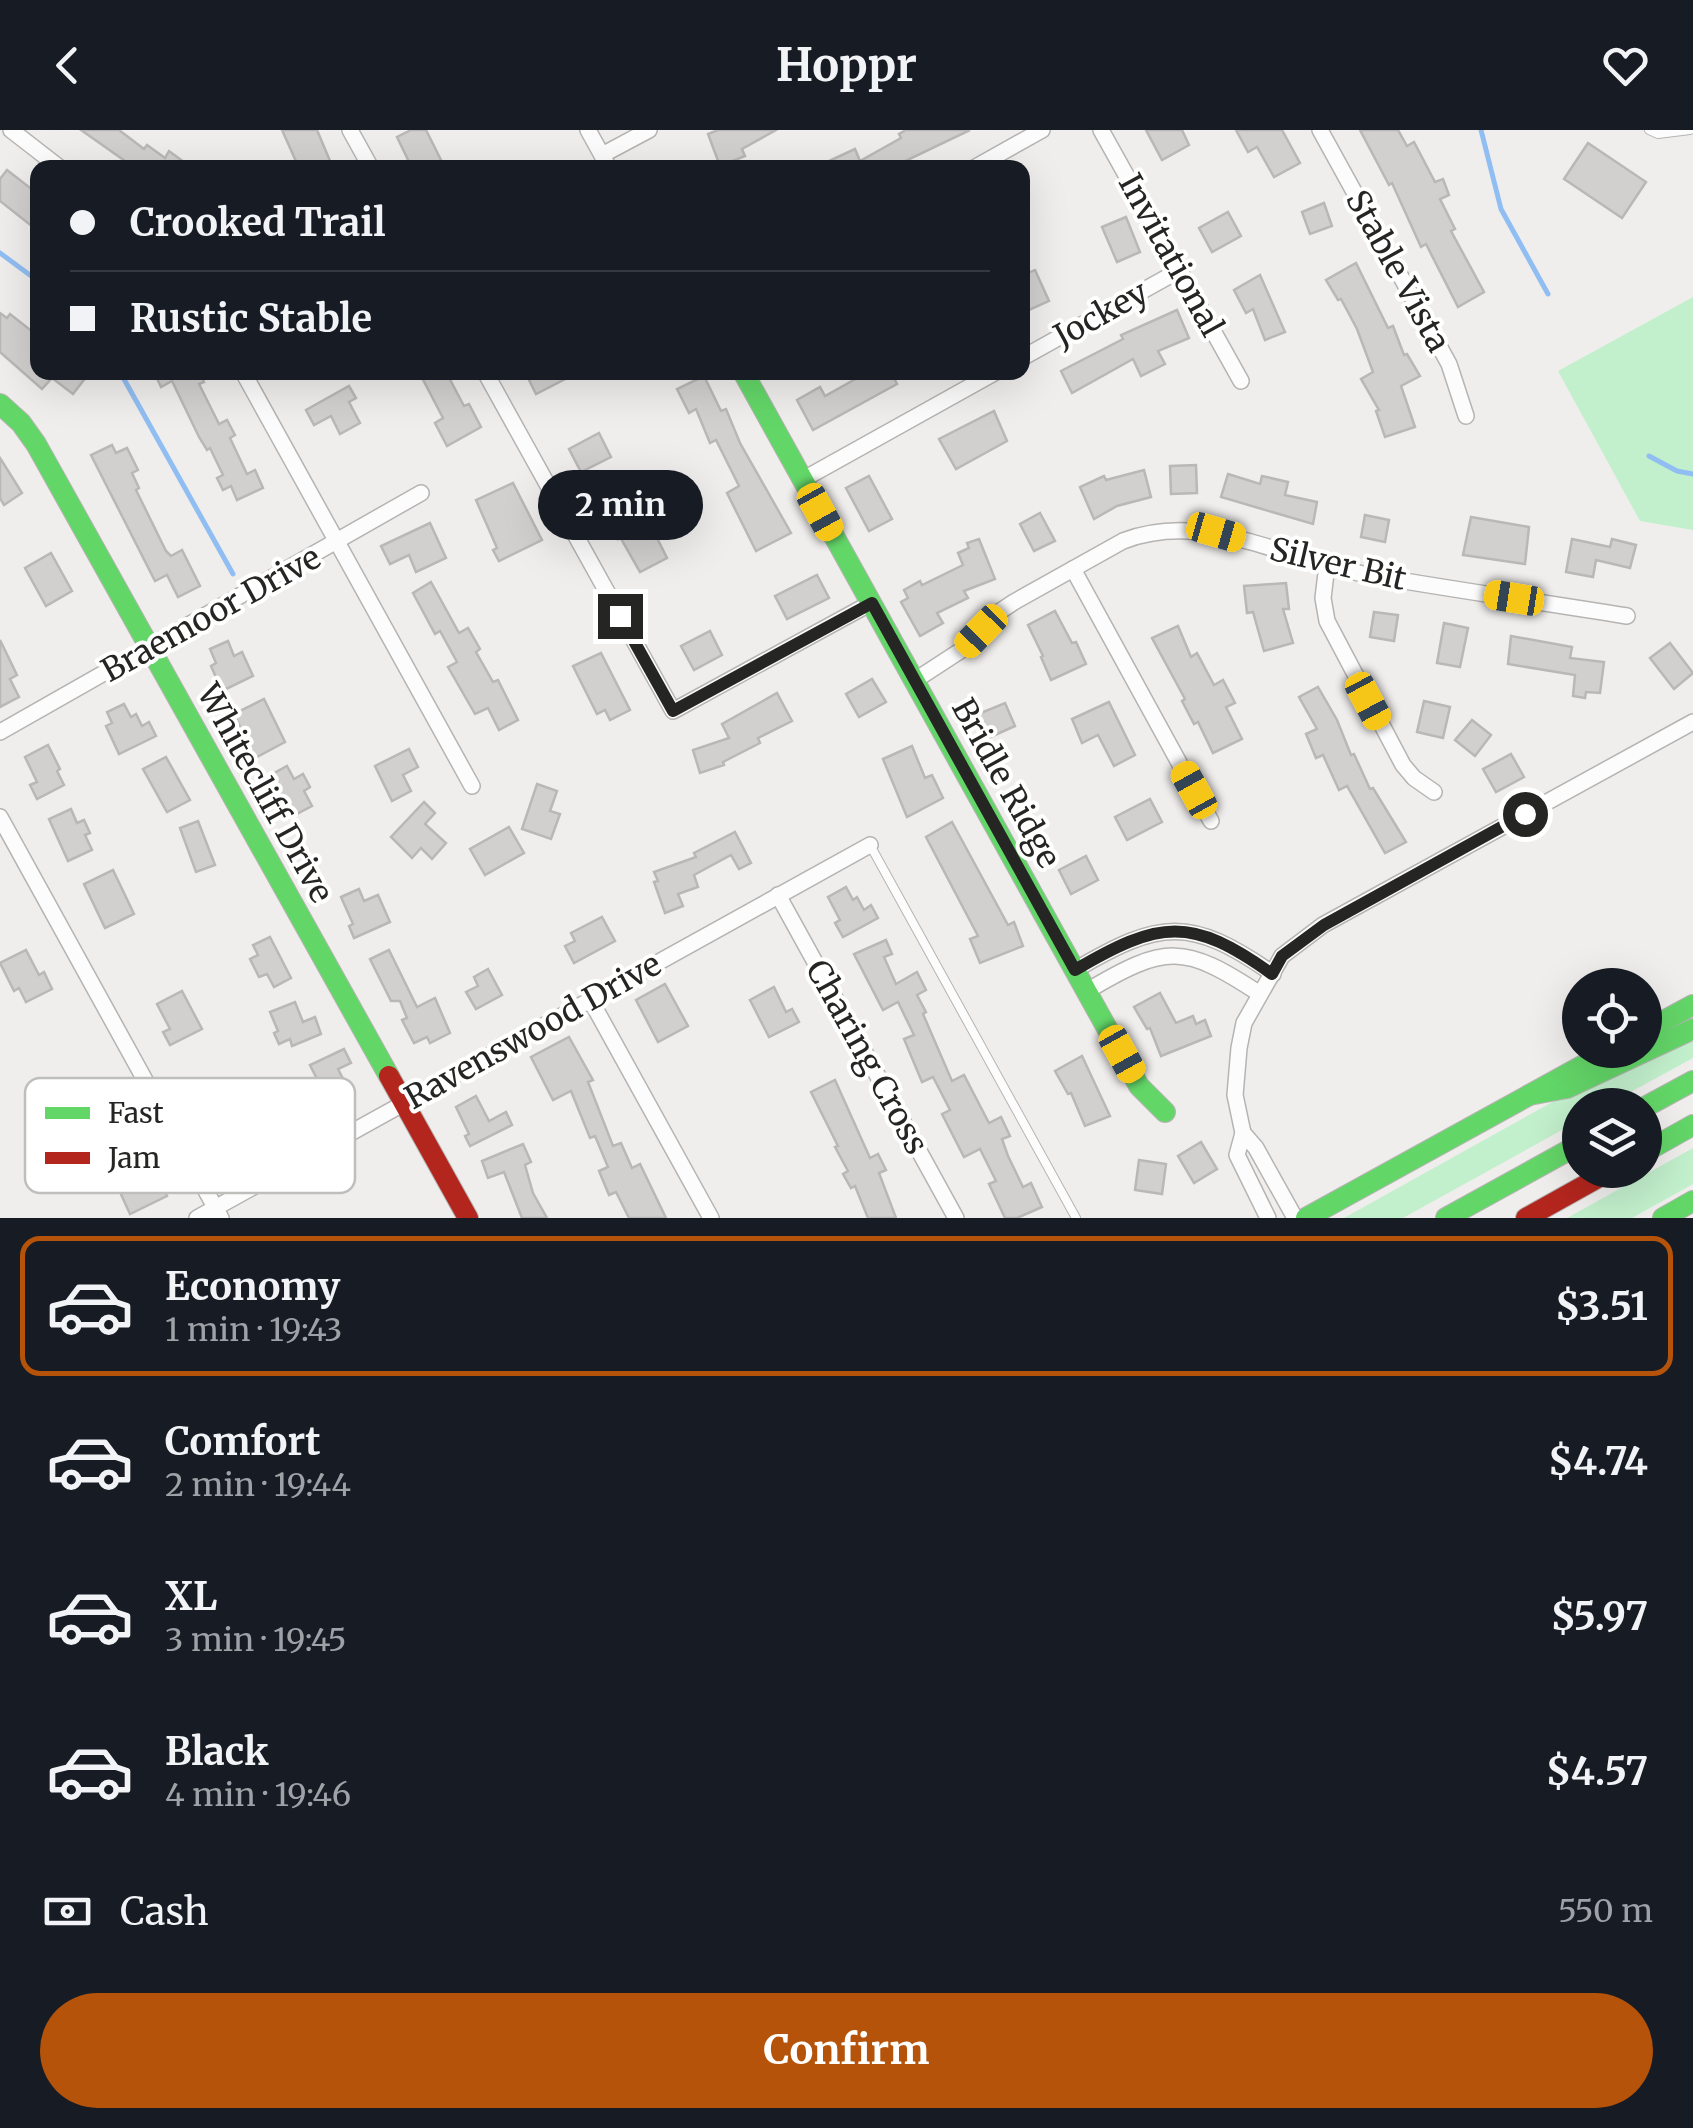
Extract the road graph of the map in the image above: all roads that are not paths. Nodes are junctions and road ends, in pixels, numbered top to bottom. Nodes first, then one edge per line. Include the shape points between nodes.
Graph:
1 (10, 130) edge
2 (350, 130) edge
3 (588, 130) edge
4 (649, 130) edge
5 (1042, 130) edge
6 (1102, 130) edge
7 (1320, 130) edge
8 (1649, 130) edge
9 (1690, 130) edge
10 (49, 160) edge
11 (366, 160) edge
12 (605, 160) edge
13 (607, 160) edge
14 (988, 160) edge
15 (1180, 270) junction
16 (1030, 354) edge
17 (246, 380) edge
18 (489, 380) edge
19 (747, 380) edge
20 (982, 380) edge
21 (1241, 381) dead end
22 (0, 404) edge
23 (1466, 416) dead end
24 (802, 480) junction
25 (421, 492) dead end
26 (338, 543) junction
27 (1326, 565) junction
28 (1073, 570) junction
29 (872, 603) junction
30 (1627, 616) dead end
31 (151, 648) junction
32 (914, 681) junction
33 (1693, 722) edge
34 (0, 732) edge
35 (472, 786) dead end
36 (1434, 792) dead end
37 (0, 816) edge
38 (1211, 822) dead end
39 (870, 845) joint
40 (778, 895) junction
41 (1075, 970) junction
42 (1272, 974) junction
43 (1087, 991) junction
44 (1260, 994) junction
45 (590, 999) junction
46 (1693, 1005) edge
47 (1662, 1022) edge
48 (1693, 1029) edge
49 (1578, 1068) edge
50 (144, 1078) edge
51 (1693, 1081) edge
52 (1529, 1095) junction
53 (1662, 1098) edge
54 (403, 1104) junction
55 (1165, 1112) dead end
56 (1693, 1125) edge
57 (355, 1132) edge
58 (1243, 1133) junction
59 (1662, 1142) edge
60 (1562, 1154) edge
61 (1580, 1188) edge
62 (252, 1193) edge
63 (1693, 1202) edge
64 (218, 1213) edge
65 (197, 1218) edge
66 (468, 1218) edge
67 (711, 1218) edge
68 (956, 1218) edge
69 (1076, 1218) edge
70 (1268, 1218) edge
71 (1295, 1218) edge
72 (1306, 1218) edge
73 (1446, 1218) edge
74 (1526, 1218) edge
75 (1663, 1218) edge

1 - 10 street
2 - 11 street
3 - 12 street
4 - 13 street
5 - 14 street
6 - 15 street, Invitational
7 - 23 street, Stable Vista via 1449,364
8 - 9 lane
15 - 16 street, Jockey
15 - 21 street, Invitational
17 - 26 street
18 - 29 street via 673,711
19 - 24 main road, Bridle Ridge
20 - 24 street
22 - 31 main road, Whitecliff Drive via 36,444
24 - 29 main road, Bridle Ridge
25 - 26 street, Braemoor Drive
26 - 31 street, Braemoor Drive
26 - 35 street
27 - 28 street, Silver Bit via 1216,532 1174,529 1139,534
27 - 30 street, Silver Bit
27 - 36 street via 1324,608 1334,636 1403,765
28 - 32 street, Silver Bit via 999,612 963,649
28 - 38 street
29 - 32 main road, Bridle Ridge
31 - 34 street, Braemoor Drive
31 - 54 main road, Whitecliff Drive
32 - 41 main road, Bridle Ridge
33 - 42 street via 1324,925 1282,956
37 - 50 street
39 - 40 street, Ravenswood Drive
39 - 69 lane
40 - 45 street, Ravenswood Drive
40 - 68 street, Charing Cross
41 - 42 street via 1128,940 1181,931 1220,940
41 - 43 main road, Bridle Ridge
42 - 44 street
43 - 44 street via 1137,963 1176,956 1210,963
43 - 55 main road, Bridle Ridge via 1139,1086
44 - 58 street via 1239,1048 1236,1094
45 - 54 street, Ravenswood Drive
45 - 67 street
46 - 47 main road
48 - 52 main road via 1568,1088
49 - 52 main road
51 - 53 main road
52 - 72 main road
54 - 57 street, Ravenswood Drive
54 - 66 main road, Whitecliff Drive
56 - 59 main road
58 - 70 street via 1237,1155
58 - 71 street
60 - 73 main road
61 - 74 main road
62 - 64 street, Ravenswood Drive
63 - 75 main road
64 - 65 street, Ravenswood Drive

